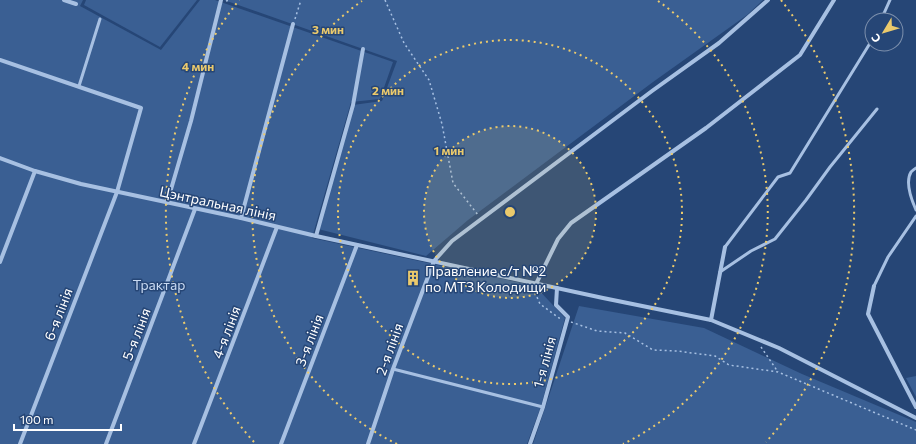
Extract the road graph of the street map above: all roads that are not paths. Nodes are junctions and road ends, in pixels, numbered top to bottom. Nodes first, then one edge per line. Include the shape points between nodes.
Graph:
1 (64, 0) edge
2 (221, 0) edge
3 (768, 0) edge
4 (834, 0) edge
5 (890, 0) edge
6 (76, 4) dead end
7 (885, 12) edge
8 (100, 19) dead end
9 (293, 24) road end
10 (363, 49) dead end
11 (865, 52) edge
12 (0, 60) edge
13 (79, 86) junction
14 (877, 109) dead end
15 (0, 158) edge
16 (916, 168) edge
17 (35, 171) junction
18 (117, 192) junction
19 (167, 203) junction
20 (195, 209) junction
21 (916, 210) edge
22 (916, 216) edge
23 (241, 218) junction
24 (277, 227) junction
25 (316, 236) junction
26 (357, 244) junction
27 (725, 247) joint
28 (0, 262) edge
29 (434, 262) junction
30 (720, 272) junction
31 (536, 284) junction
32 (874, 286) joint
33 (557, 288) junction
34 (710, 320) junction
35 (393, 369) junction
36 (543, 407) junction
37 (916, 407) edge
38 (916, 418) edge
39 (368, 443) edge
40 (20, 444) edge
41 (106, 444) edge
42 (194, 444) edge
43 (281, 444) edge
44 (374, 444) edge
45 (530, 444) edge

1 - 6 street
2 - 19 street via 191,121
3 - 29 street, 2-я лінія via 720,43 452,241
4 - 31 street via 800,56 706,128 571,223 558,239
5 - 7 lane
8 - 13 lane
9 - 23 street
10 - 25 street via 353,105
11 - 27 lane via 790,173 778,177
12 - 13 street
13 - 18 street, 6-я лінія via 140,108
14 - 30 lane via 775,239 751,251
15 - 17 street, Цэнтральная лінія
16 - 21 lane via 911,172 909,182
17 - 18 street, Цэнтральная лінія
17 - 28 street
18 - 19 street, Цэнтральная лінія
18 - 40 street, 6-я лінія
19 - 20 street, Цэнтральная лінія
20 - 23 street, Цэнтральная лінія
20 - 41 street, 5-я лінія
22 - 32 lane via 888,257
23 - 24 street, Цэнтральная лінія
24 - 25 street, Цэнтральная лінія
24 - 42 street, 4-я лінія
25 - 26 street, Цэнтральная лінія
26 - 29 street, Цэнтральная лінія
26 - 43 street, 3-я лінія
27 - 30 street
29 - 31 street, Цэнтральная лінія
29 - 35 street, 2-я лінія
30 - 34 street
31 - 33 street, Цэнтральная лінія
32 - 37 street via 868,314
33 - 34 street, Цэнтральная лінія
33 - 36 street, 1-я лінія via 556,305 568,317
34 - 38 street, Цэнтральная лінія via 779,348
35 - 36 lane
35 - 39 street, 2-я лінія
36 - 45 street, 1-я лінія
39 - 44 lane

